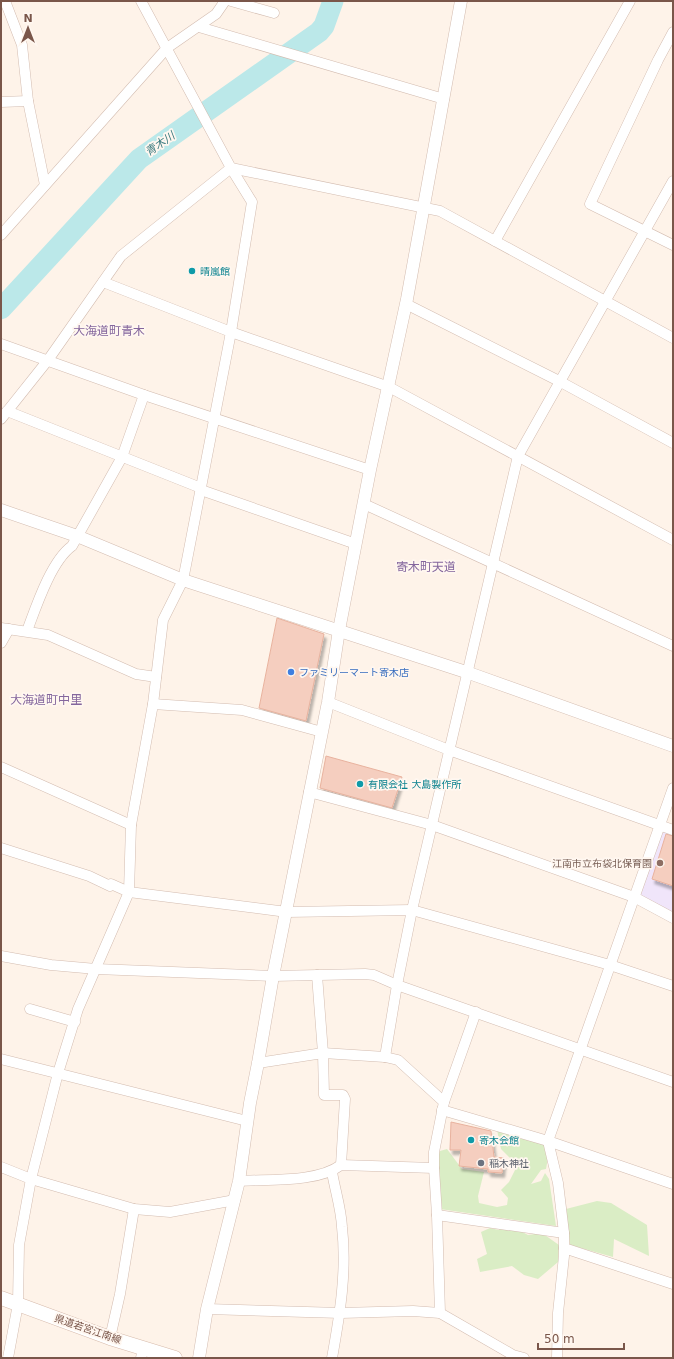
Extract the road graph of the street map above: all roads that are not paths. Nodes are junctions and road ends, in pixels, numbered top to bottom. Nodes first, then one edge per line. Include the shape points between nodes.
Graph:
1 (5, 1) edge
2 (141, 1) edge
3 (224, 1) edge
4 (231, 1) edge
5 (462, 1) edge
6 (630, 1) edge
7 (274, 13) dead end
8 (199, 27) junction
9 (673, 32) edge
10 (168, 48) junction
11 (444, 99) junction
12 (28, 101) junction
13 (1, 102) edge
14 (231, 168) junction
15 (673, 181) edge
16 (45, 185) junction
17 (423, 207) junction
18 (646, 230) junction
19 (1, 235) edge
20 (495, 241) junction
21 (673, 245) edge
22 (103, 282) junction
23 (606, 301) junction
24 (406, 304) junction
25 (231, 332) junction
26 (673, 338) edge
27 (1, 344) edge
28 (48, 360) junction
29 (559, 381) junction
30 (389, 386) junction
31 (144, 394) junction
32 (7, 411) junction
33 (215, 418) junction
34 (1, 419) edge
35 (673, 443) edge
36 (518, 456) junction
37 (122, 457) junction
38 (370, 470) junction
39 (201, 489) junction
40 (364, 504) junction
41 (1, 510) edge
42 (77, 536) junction
43 (673, 540) edge
44 (356, 544) junction
45 (493, 564) junction
46 (183, 580) junction
47 (5, 628) edge
48 (339, 630) junction
49 (27, 631) junction
50 (1, 643) edge
51 (673, 646) edge
52 (469, 673) junction
53 (156, 677) junction
54 (328, 702) junction
55 (153, 704) junction
56 (322, 732) junction
57 (673, 746) edge
58 (449, 750) junction
59 (1, 767) edge
60 (673, 788) edge
61 (309, 792) junction
62 (131, 825) junction
63 (432, 825) junction
64 (660, 825) junction
65 (673, 830) edge
66 (1, 848) edge
67 (129, 892) junction
68 (634, 897) junction
69 (412, 910) junction
70 (287, 912) junction
71 (673, 918) edge
72 (1, 956) edge
73 (610, 965) junction
74 (96, 969) junction
75 (317, 975) junction
76 (273, 976) junction
77 (397, 984) junction
78 (673, 986) edge
79 (30, 1008) dead end
80 (476, 1012) junction
81 (74, 1022) junction
82 (579, 1049) junction
83 (323, 1053) junction
84 (385, 1057) junction
85 (1, 1059) edge
86 (258, 1063) junction
87 (58, 1073) junction
88 (673, 1082) edge
89 (443, 1106) junction
90 (247, 1121) junction
91 (548, 1141) junction
92 (341, 1165) junction
93 (1, 1167) edge
94 (434, 1168) junction
95 (332, 1172) junction
96 (31, 1179) junction
97 (239, 1181) junction
98 (673, 1184) edge
99 (234, 1200) junction
100 (134, 1209) junction
101 (437, 1215) junction
102 (564, 1233) junction
103 (564, 1248) junction
104 (673, 1284) edge
105 (1, 1298) edge
106 (18, 1304) junction
107 (207, 1309) junction
108 (341, 1313) junction
109 (440, 1313) junction
110 (110, 1338) junction
111 (6, 1352) edge
112 (142, 1353) edge
113 (175, 1358) edge
114 (200, 1358) edge
115 (332, 1358) edge
116 (524, 1358) edge
117 (557, 1358) edge

1 - 12 street via 22,45
2 - 10 street
3 - 8 street via 216,14
4 - 7 street
5 - 11 street
6 - 20 street
8 - 10 street
8 - 11 street
9 - 18 street via 590,204
10 - 14 street
10 - 16 street
11 - 17 street
12 - 13 street
12 - 16 street
14 - 17 street
14 - 22 street via 121,256
14 - 25 street via 252,202
15 - 18 street
16 - 19 street
17 - 20 street via 440,211
17 - 24 street
18 - 21 street
18 - 23 street
20 - 23 street
22 - 25 street
22 - 28 street
23 - 26 street
23 - 29 street
24 - 29 street
24 - 30 street
25 - 30 street
25 - 33 street
27 - 28 street
28 - 31 street
28 - 32 street
29 - 35 street
29 - 36 street
30 - 36 street
30 - 38 street
31 - 33 street
31 - 37 street
32 - 34 street
32 - 37 street
33 - 38 street
33 - 39 street
36 - 43 street
36 - 45 street
37 - 39 street
37 - 42 street
38 - 40 street
39 - 44 street
39 - 46 street
40 - 44 street
40 - 45 street
41 - 42 street
42 - 46 street
42 - 49 street via 72,546 64,552 43,590
44 - 48 street
45 - 51 street
45 - 52 street
46 - 48 street
46 - 53 street via 163,620
47 - 49 street
47 - 50 street
48 - 52 street
48 - 54 street
49 - 53 street via 48,635 136,674
52 - 57 street
52 - 58 street
53 - 55 street
54 - 56 street
54 - 58 street
55 - 56 street via 242,710
55 - 62 street
56 - 61 street
58 - 63 street
58 - 64 street
59 - 62 street
60 - 64 street
61 - 63 street
61 - 70 street
62 - 67 street
63 - 68 street
63 - 69 street
64 - 65 street
64 - 68 street
66 - 67 street via 89,876
67 - 70 street
67 - 74 street
68 - 71 street
68 - 73 street
69 - 70 street
69 - 73 street
69 - 77 street
70 - 76 street
72 - 74 street via 51,965
73 - 78 street
73 - 82 street
74 - 76 street
74 - 81 street
75 - 76 street
75 - 77 street via 374,975
75 - 83 street
76 - 86 street
77 - 80 street
77 - 84 street
79 - 81 street
80 - 82 street
80 - 89 street
81 - 87 street
82 - 88 street
82 - 91 street
83 - 84 street
83 - 86 street
83 - 92 street via 324,1095 343,1095 345,1098
84 - 89 street via 398,1060
85 - 87 street
86 - 90 street
87 - 90 street
87 - 96 street
89 - 91 street
89 - 94 street
90 - 97 street
91 - 98 street
91 - 102 street via 558,1183
92 - 94 street
92 - 95 street
93 - 96 street
94 - 101 street
95 - 97 street via 299,1178
95 - 108 street via 342,1226 344,1267
96 - 100 street
96 - 106 street via 19,1245
97 - 99 street
99 - 100 street via 170,1212
99 - 107 street
100 - 110 street
101 - 102 street
101 - 109 street
102 - 103 street
103 - 104 street
103 - 117 street
105 - 106 main road, 県道若宮江南線
106 - 110 main road, 県道若宮江南線
106 - 111 street
107 - 108 street
107 - 114 street
108 - 109 street
108 - 115 street
109 - 116 street via 513,1355
110 - 112 main road, 県道若宮江南線
112 - 113 main road, 県道若宮江南線

